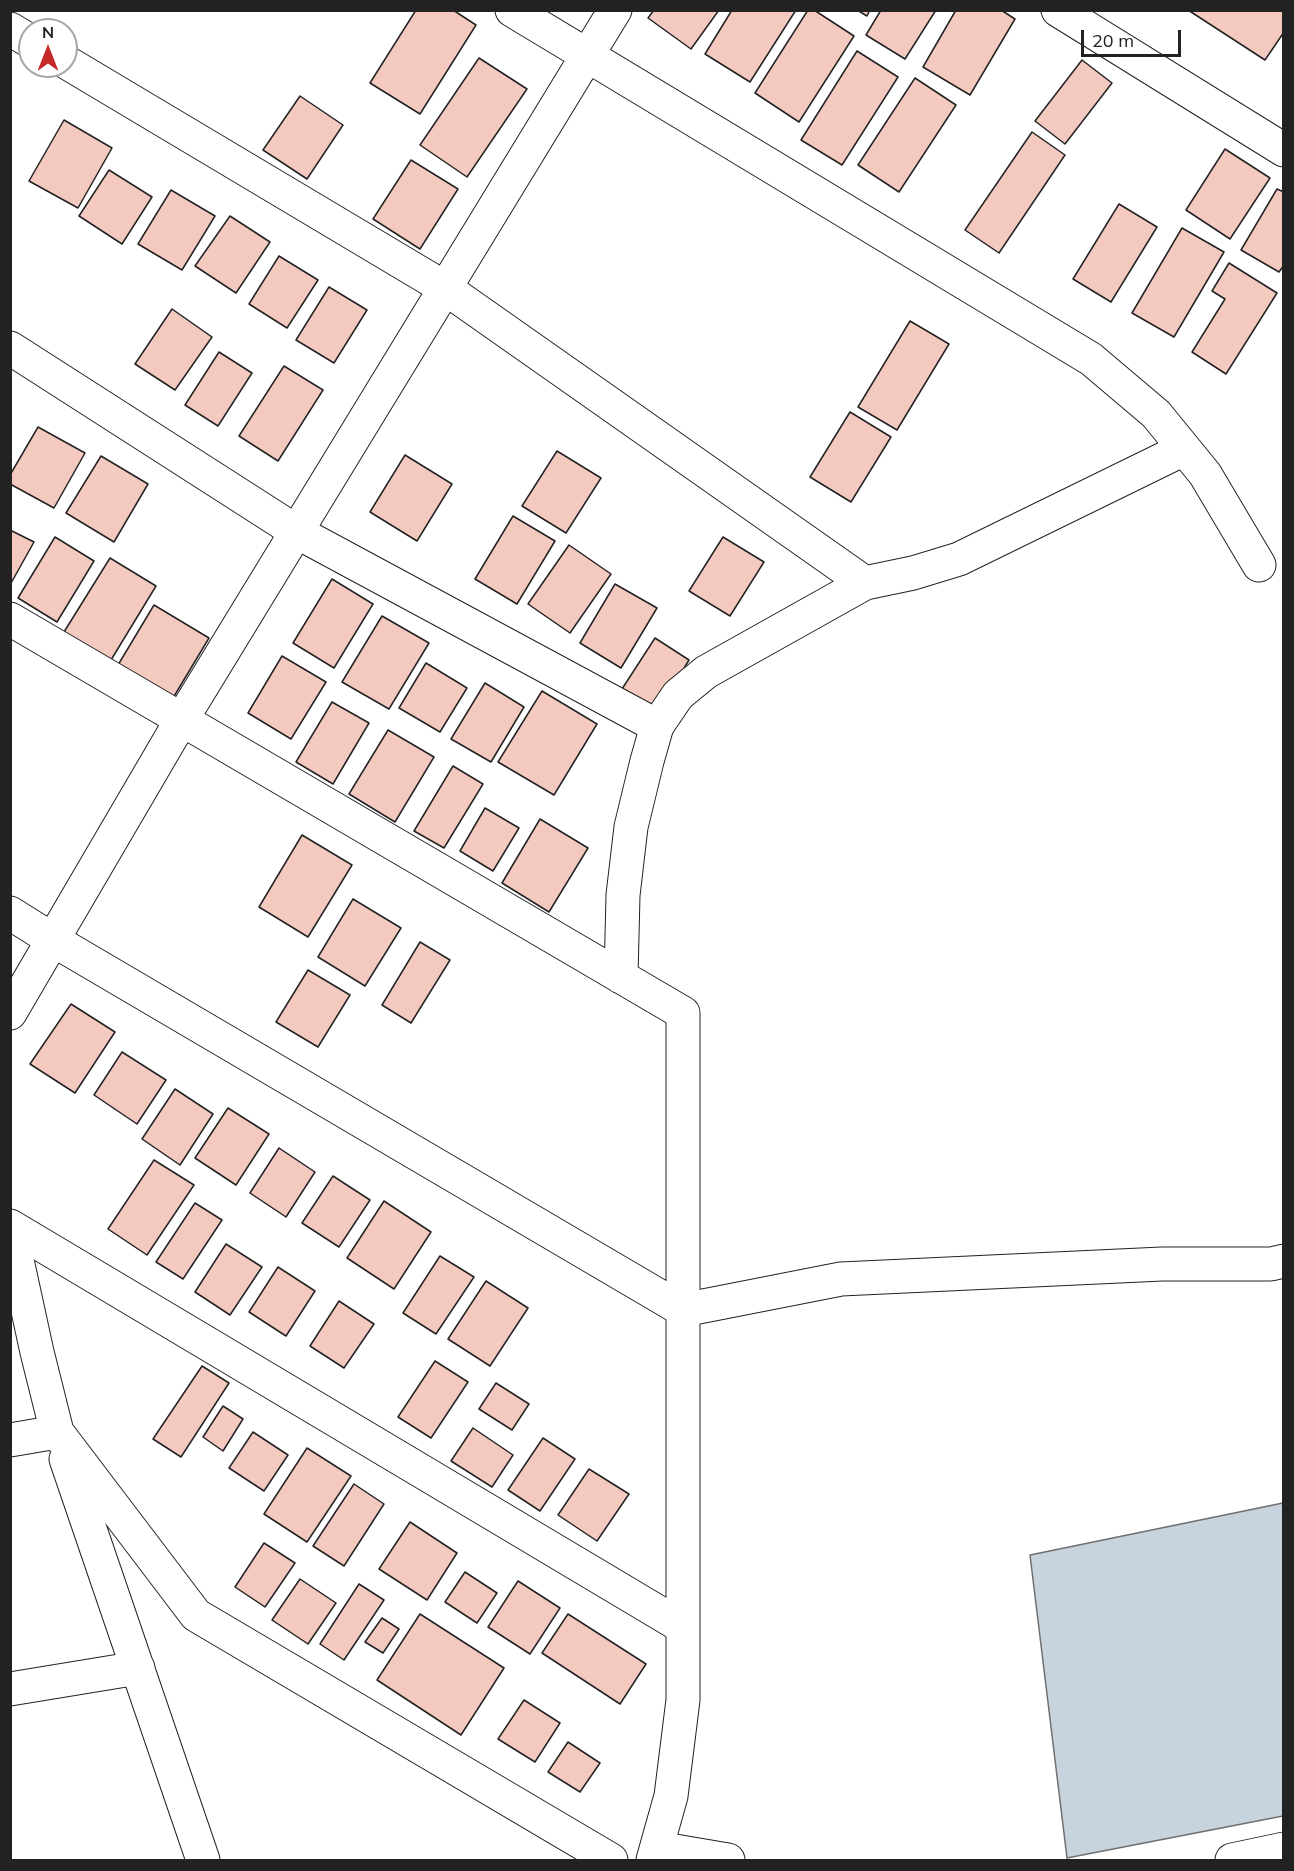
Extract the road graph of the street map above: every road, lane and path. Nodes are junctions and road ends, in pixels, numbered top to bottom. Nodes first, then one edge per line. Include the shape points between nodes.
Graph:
1 (512, 10) edge
2 (615, 10) edge
3 (1058, 10) edge
4 (586, 56) junction
5 (78, 69) edge
6 (1284, 150) edge
7 (445, 288) junction
8 (10, 348) edge
9 (1184, 448) junction
10 (297, 532) junction
11 (1259, 565) dead end
12 (865, 583) junction
13 (10, 619) edge
14 (182, 719) junction
15 (657, 726) junction
16 (10, 913) edge
17 (53, 940) junction
18 (621, 977) junction
19 (10, 1013) edge
20 (10, 1227) edge
21 (1284, 1261) edge
22 (683, 1310) junction
23 (57, 1432) junction
24 (10, 1440) edge
25 (683, 1627) junction
26 (138, 1668) junction
27 (10, 1689) edge
28 (1284, 1849) edge
29 (655, 1854) edge
30 (203, 1860) edge
31 (611, 1860) edge
32 (728, 1860) edge
33 (1232, 1860) edge

1 - 4 street
2 - 4 street
3 - 6 street
4 - 7 street
4 - 9 street via 1091,359 1156,414
5 - 7 street
7 - 10 street
7 - 12 street
8 - 10 street
9 - 11 street via 1205,474
9 - 12 street via 959,559
10 - 14 street
10 - 15 street
12 - 15 street via 706,672 678,695
13 - 14 street
14 - 17 street
14 - 18 street
15 - 18 street via 631,827 623,895
16 - 17 street
17 - 19 street
17 - 22 street
18 - 22 street via 683,1013
20 - 23 street
20 - 25 street
21 - 22 street via 841,1279
22 - 25 street
23 - 24 street
23 - 26 street
23 - 31 street via 196,1615
25 - 29 street via 683,1700 671,1796
26 - 27 street
26 - 30 street
28 - 33 street
29 - 32 street

